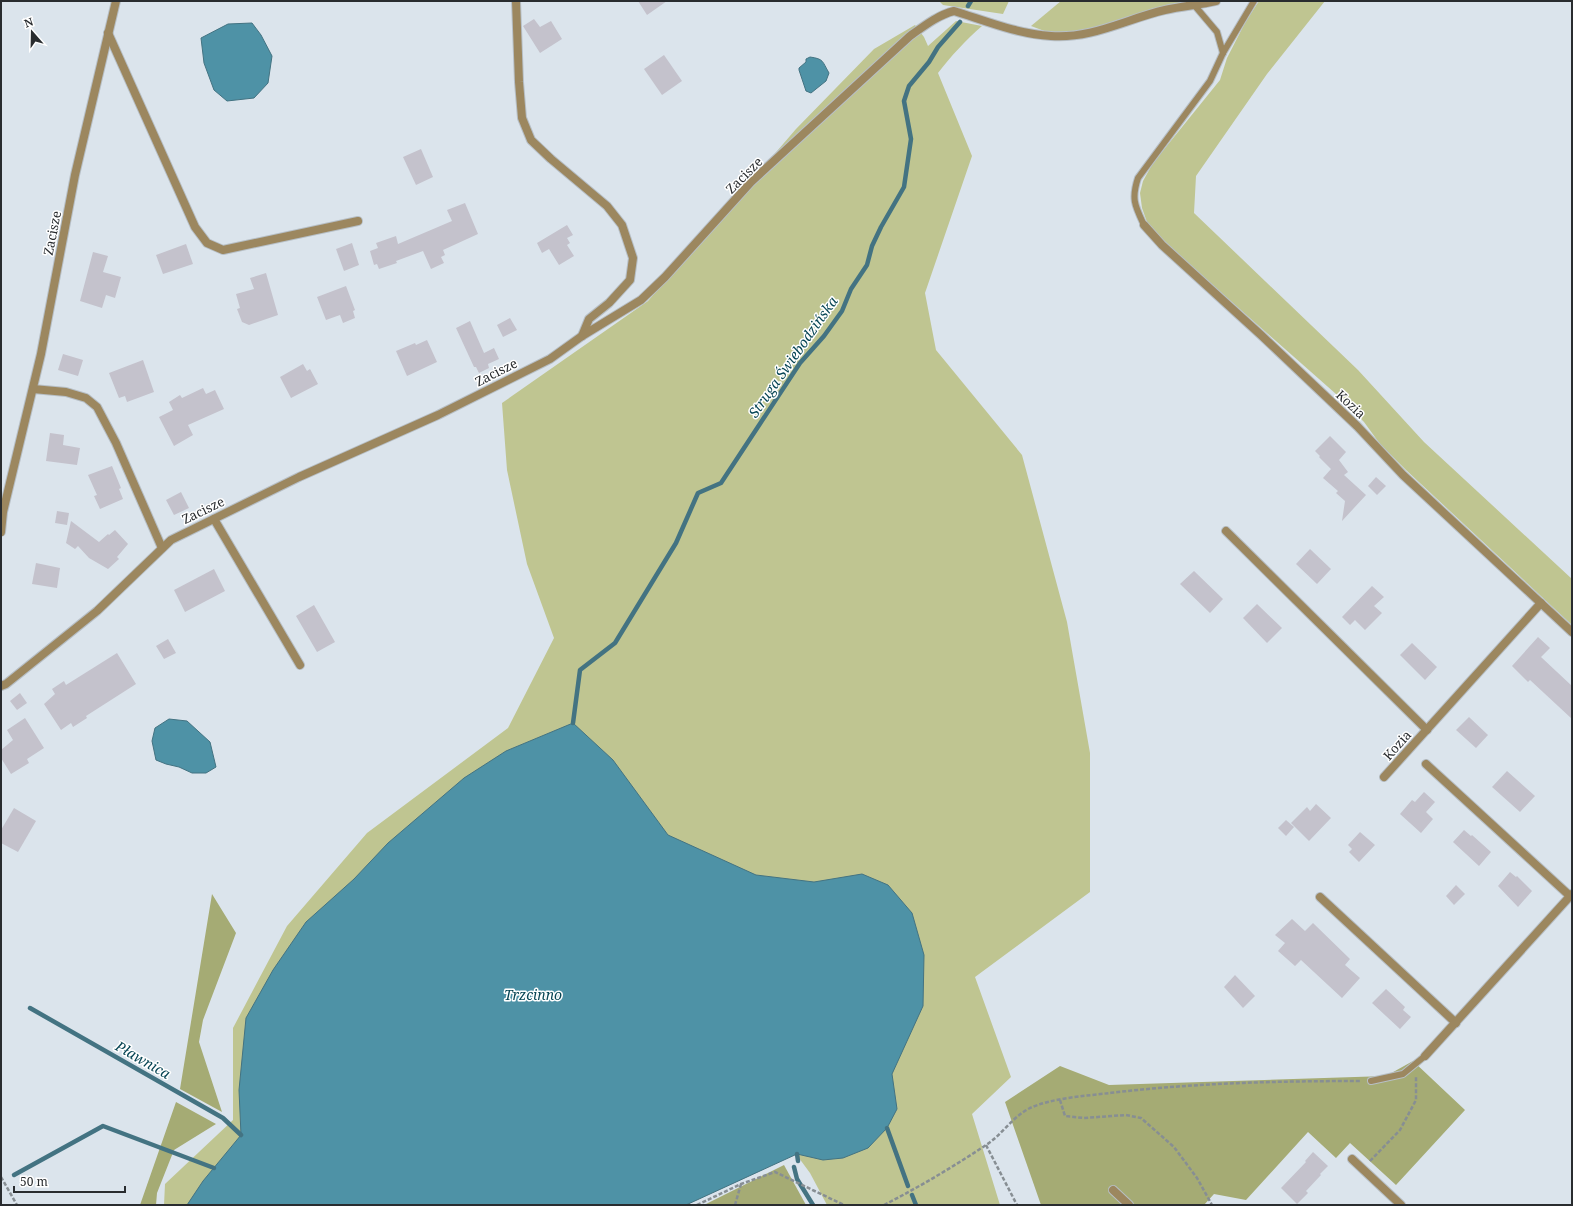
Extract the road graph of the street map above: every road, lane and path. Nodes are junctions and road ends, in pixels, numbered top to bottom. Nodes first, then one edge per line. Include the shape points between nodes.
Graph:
1 (116, 1) edge
2 (1216, 1) edge
3 (1254, 1) edge
4 (516, 2) edge
5 (1195, 6) junction
6 (108, 33) junction
7 (1223, 54) junction
8 (358, 221) dead end
9 (1144, 225) joint
10 (582, 336) junction
11 (33, 389) junction
12 (214, 519) junction
13 (1226, 531) dead end
14 (1, 532) edge
15 (162, 548) junction
16 (1540, 603) junction
17 (1572, 632) edge
18 (300, 665) dead end
19 (1, 686) edge
20 (1427, 730) junction
21 (1426, 764) dead end
22 (1384, 777) dead end
23 (1571, 895) edge
24 (1320, 897) dead end
25 (1456, 1023) junction
26 (1425, 1056) joint
27 (1416, 1064) junction
28 (1371, 1081) joint
29 (1060, 1100) junction
30 (986, 1145) junction
31 (1352, 1159) dead end
32 (1363, 1169) junction
33 (1, 1177) edge
34 (741, 1184) junction
35 (1112, 1190) dead end
36 (17, 1205) edge
37 (697, 1205) edge
38 (735, 1205) edge
39 (844, 1205) edge
40 (884, 1205) edge
41 (1016, 1205) edge
42 (1129, 1205) edge
43 (1212, 1205) edge
44 (1401, 1205) edge

1 - 6 street, Zacisze
2 - 5 street
3 - 7 lane
4 - 10 street via 522,118 531,140 607,206 622,225 633,258 630,280 609,303 589,319
5 - 7 lane via 1217,32
5 - 10 street, Zacisze via 1165,10 1081,35 1052,37 1023,33 954,11 948,12 910,36 757,177 641,300
6 - 8 street via 195,227 207,243 223,250
6 - 11 street, Zacisze via 75,175
7 - 9 lane via 1210,81 1138,178 1133,192 1136,209
9 - 16 street, Kozia via 1162,245 1261,335 1357,426 1403,475
10 - 12 street, Zacisze via 550,359 438,415 299,477
11 - 14 street, Zacisze
11 - 15 street via 66,392 86,398 97,407 116,443
12 - 15 street, Zacisze via 171,540
12 - 18 street
13 - 20 street, Kozia
15 - 19 street, Zacisze via 97,610
16 - 17 street, Kozia
16 - 20 street, Kozia
20 - 22 street, Kozia
21 - 23 street
23 - 25 street
24 - 25 street
25 - 26 street
26 - 27 lane
27 - 28 lane via 1403,1074
27 - 32 path via 1416,1100 1400,1130
28 - 29 path via 1165,1086
29 - 30 path via 1029,1109
29 - 43 path via 1065,1116 1084,1118 1126,1115 1141,1118 1174,1148 1197,1178
30 - 40 path via 919,1187
30 - 41 path
31 - 32 street
32 - 44 street
33 - 36 path
34 - 37 path
34 - 38 path
34 - 39 path via 775,1172
35 - 42 street

